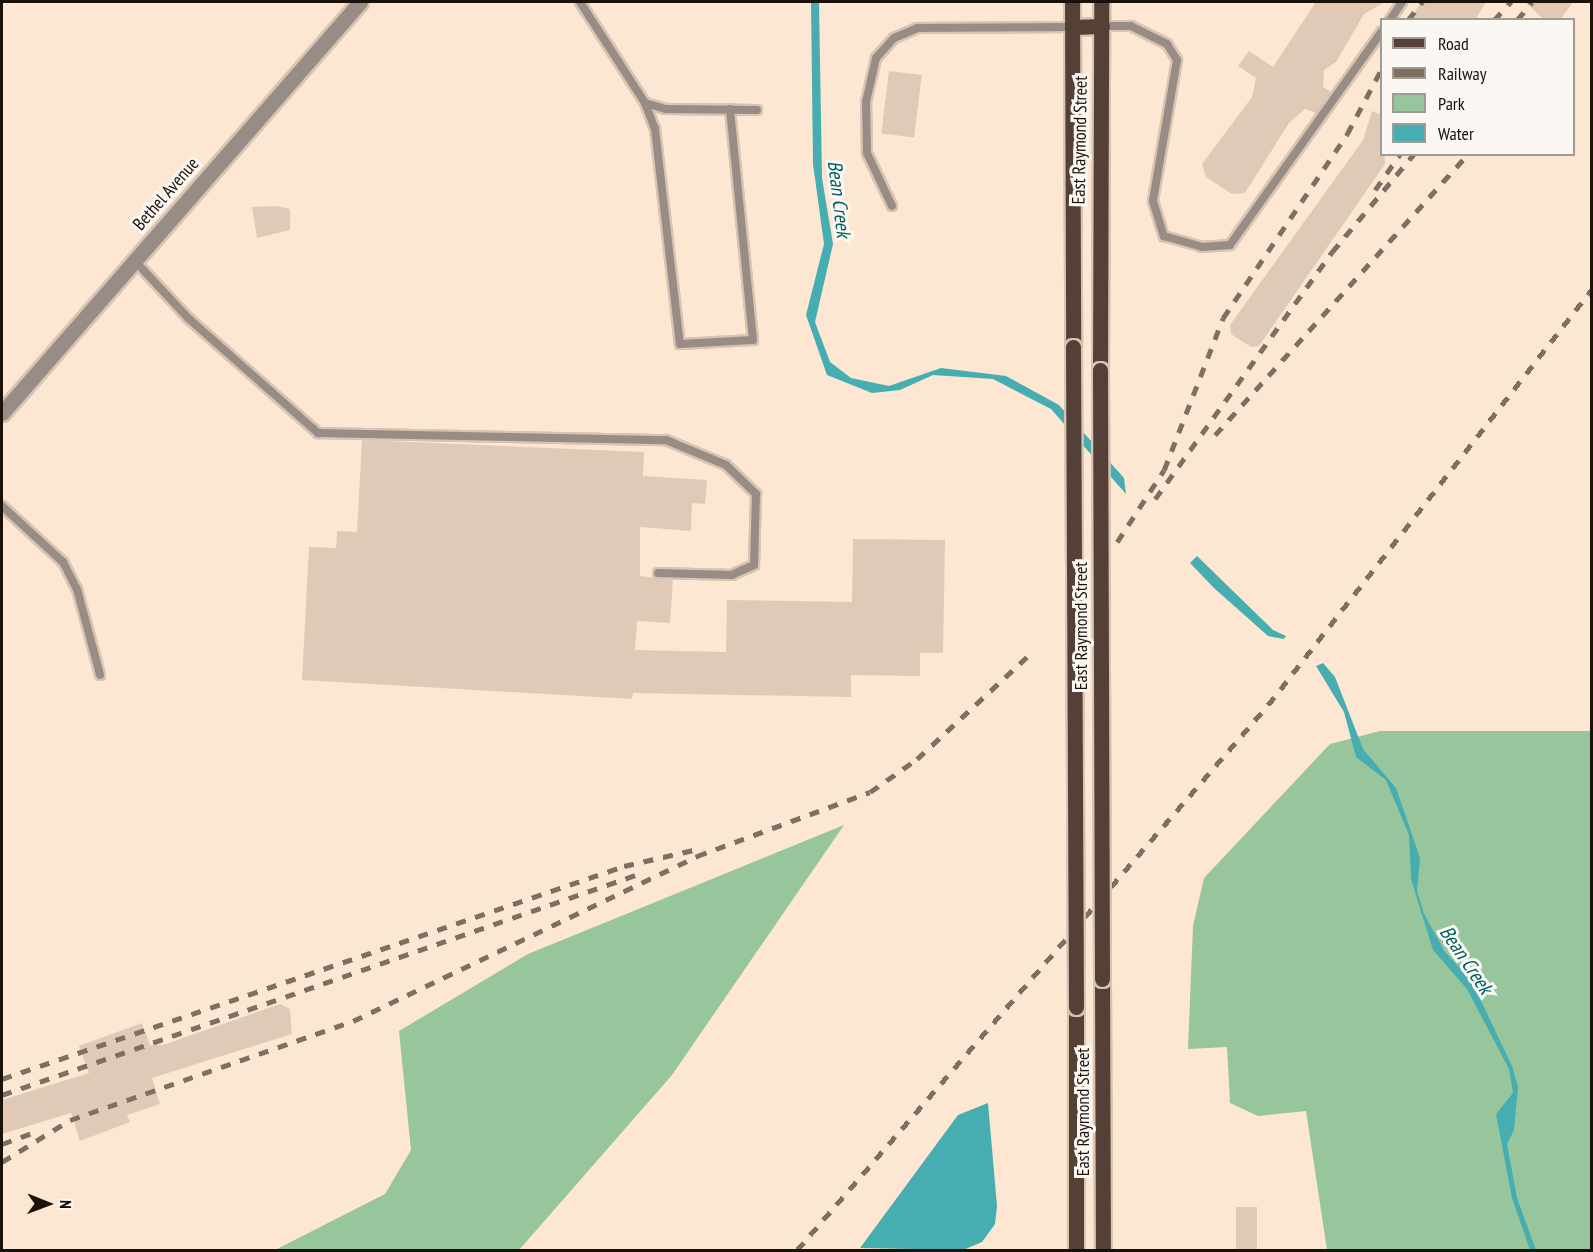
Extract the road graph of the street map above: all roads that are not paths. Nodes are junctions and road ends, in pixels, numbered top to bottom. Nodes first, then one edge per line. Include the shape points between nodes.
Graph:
1 (360, 2) edge
2 (580, 2) edge
3 (1072, 2) edge
4 (1101, 2) edge
5 (1402, 2) edge
6 (1391, 18) edge
7 (1102, 26) junction
8 (1072, 27) junction
9 (1380, 34) edge
10 (645, 103) junction
11 (730, 109) junction
12 (757, 110) dead end
13 (892, 206) dead end
14 (134, 260) junction
15 (2, 412) edge
16 (2, 507) edge
17 (658, 573) dead end
18 (100, 675) dead end
19 (1076, 1251) edge
20 (1103, 1251) edge

1 - 14 street, Bethel Avenue
2 - 10 lane
3 - 8 main road, East Raymond Street
4 - 7 main road, East Raymond Street
5 - 6 lane
7 - 8 main road
7 - 9 lane via 1131,26 1167,44 1177,60 1153,201 1164,236 1202,247 1230,245
7 - 20 main road, East Raymond Street, bridge
8 - 13 lane via 917,28 894,38 876,58 866,102 867,153
8 - 19 main road, East Raymond Street, bridge
10 - 11 lane via 666,109
10 - 11 lane via 655,129 680,344 753,340
11 - 12 lane
14 - 15 street, Bethel Avenue
14 - 17 lane via 188,318 318,433 666,440 726,465 756,494 754,565 732,575
16 - 18 lane via 63,562 77,589

